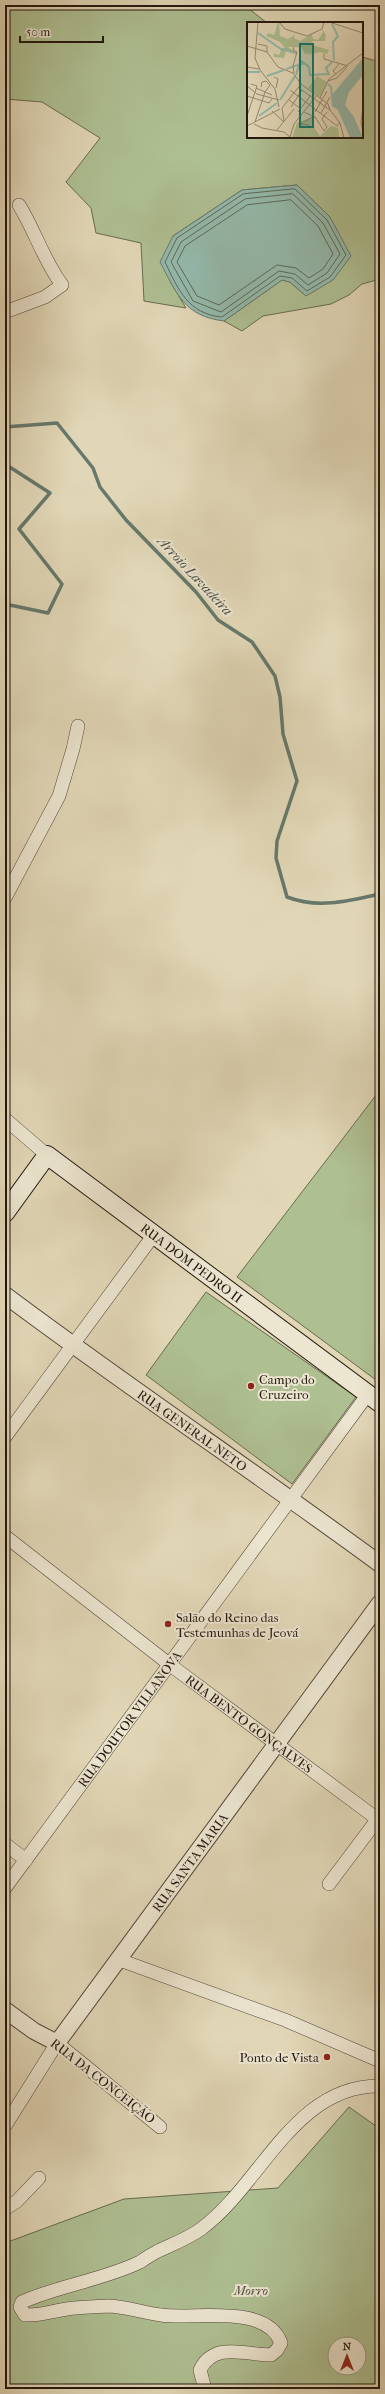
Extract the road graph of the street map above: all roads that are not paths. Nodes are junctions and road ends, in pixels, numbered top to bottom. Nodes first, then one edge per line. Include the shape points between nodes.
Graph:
1 (19, 204) dead end
2 (5, 312) edge
3 (78, 726) dead end
4 (5, 898) edge
5 (5, 1119) edge
6 (47, 1156) junction
7 (5, 1213) edge
8 (153, 1236) junction
9 (5, 1295) edge
10 (72, 1345) junction
11 (374, 1399) edge
12 (5, 1437) edge
13 (292, 1499) junction
14 (5, 1536) edge
15 (380, 1564) edge
16 (380, 1603) edge
17 (169, 1664) junction
18 (276, 1742) junction
19 (379, 1819) edge
20 (5, 1844) edge
21 (26, 1860) junction
22 (329, 1884) dead end
23 (5, 1888) edge
24 (117, 1959) junction
25 (5, 2010) edge
26 (56, 2043) junction
27 (380, 2061) edge
28 (380, 2086) edge
29 (5, 2126) edge
30 (160, 2127) dead end
31 (39, 2178) dead end
32 (5, 2209) edge
33 (205, 2389) edge

1 - 2 street via 62,285 45,297
3 - 4 street via 59,796
5 - 6 street, RUA DOM PEDRO II
6 - 7 main road
6 - 8 main road, RUA DOM PEDRO II
8 - 10 street
8 - 11 main road, RUA DOM PEDRO II
9 - 10 street, RUA GENERAL NETO
10 - 12 street
10 - 13 street, RUA GENERAL NETO
11 - 13 street, RUA DOUTOR VILLANOVA
13 - 15 street, RUA GENERAL NETO
13 - 17 street, RUA DOUTOR VILLANOVA
14 - 17 street, RUA BENTO GONÇALVES
16 - 18 street, RUA SANTA MARIA
17 - 18 street, RUA BENTO GONÇALVES
17 - 21 street, RUA DOUTOR VILLANOVA
18 - 19 street, RUA BENTO GONÇALVES
18 - 24 street, RUA SANTA MARIA
19 - 22 street
20 - 21 street
21 - 23 street, RUA DOUTOR VILLANOVA
24 - 26 street, RUA SANTA MARIA
24 - 27 street via 286,2020
25 - 26 street, RUA DA CONCEIÇÃO
26 - 29 street, RUA SANTA MARIA
26 - 30 street, RUA DA CONCEIÇÃO
28 - 33 street via 362,2086 324,2100 291,2130 223,2211 191,2235 140,2262 22,2302 20,2307 25,2315 109,2306 161,2315 242,2317 262,2323 278,2336 281,2343 271,2354 224,2351 211,2357 203,2363 200,2370
31 - 32 street via 17,2201

